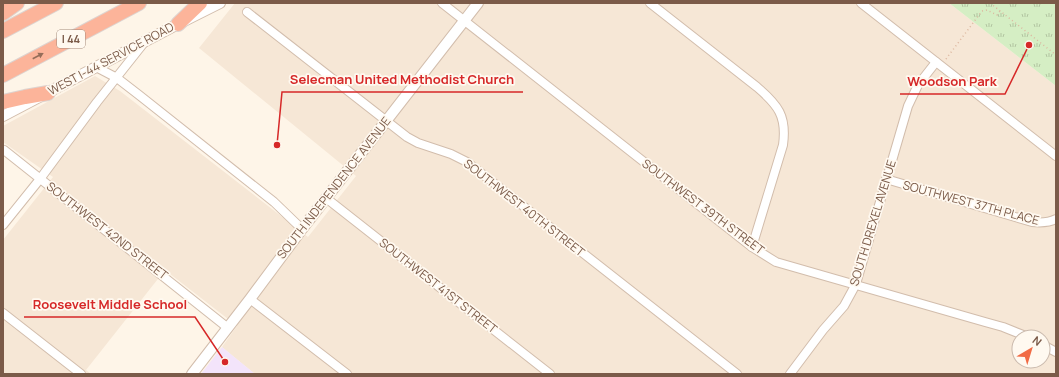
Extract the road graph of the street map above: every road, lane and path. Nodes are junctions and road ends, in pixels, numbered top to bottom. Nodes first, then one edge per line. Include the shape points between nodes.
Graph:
1 (16, 3) edge
2 (56, 3) edge
3 (139, 3) edge
4 (200, 3) edge
5 (220, 3) edge
6 (442, 3) edge
7 (478, 3) edge
8 (650, 3) edge
9 (861, 3) edge
10 (990, 3) edge
11 (1000, 11) junction
12 (247, 12) dead end
13 (3, 13) edge
14 (464, 20) junction
15 (178, 24) junction
16 (3, 31) edge
17 (145, 41) junction
18 (1056, 55) edge
19 (938, 64) junction
20 (96, 67) junction
21 (3, 75) edge
22 (117, 78) junction
23 (48, 93) junction
24 (3, 102) edge
25 (3, 116) edge
26 (386, 121) junction
27 (4, 150) dead end
28 (1056, 156) edge
29 (40, 179) junction
30 (886, 179) junction
31 (326, 198) junction
32 (1056, 219) edge
33 (3, 225) edge
34 (302, 229) junction
35 (752, 247) junction
36 (856, 284) junction
37 (250, 299) junction
38 (3, 314) edge
39 (228, 328) junction
40 (1011, 330) edge
41 (81, 374) edge
42 (192, 374) edge
43 (346, 374) edge
44 (550, 374) edge
45 (736, 374) edge
46 (790, 374) edge

1 - 13 highway
2 - 16 highway
21 -> 3 highway, I 44
4 - 15 highway
5 - 15 street, WEST I-44 SERVICE ROAD
6 - 14 street, SOUTHWEST 39TH STREET
7 - 14 street, SOUTH INDEPENDENCE AVENUE
8 - 35 street via 768,96 782,117 783,145
9 - 19 street
10 - 11 path
11 - 18 path
11 - 19 path via 997,15 987,10 982,11
12 - 26 street, SOUTHWEST 40TH STREET
14 - 26 street, SOUTH INDEPENDENCE AVENUE
14 - 35 street, SOUTHWEST 39TH STREET
15 - 17 street, WEST I-44 SERVICE ROAD
17 - 20 street, WEST I-44 SERVICE ROAD
17 - 22 street
19 - 28 street
19 - 30 street, SOUTH DREXEL AVENUE via 918,85 908,106
20 - 22 street
20 - 23 street, WEST I-44 SERVICE ROAD
22 - 29 street
22 - 34 street via 274,202
23 - 24 highway
23 - 25 street, WEST I-44 SERVICE ROAD
26 - 31 street, SOUTH INDEPENDENCE AVENUE
26 - 45 street, SOUTHWEST 40TH STREET via 418,143 467,162
27 - 29 street, SOUTHWEST 42ND STREET
29 - 33 street
29 - 39 street, SOUTHWEST 42ND STREET
30 - 32 street, SOUTHWEST 37TH PLACE via 1032,222 1045,223
30 - 36 street, SOUTH DREXEL AVENUE
31 - 34 street, SOUTH INDEPENDENCE AVENUE
31 - 44 street, SOUTHWEST 41ST STREET
34 - 37 street, SOUTH INDEPENDENCE AVENUE
35 - 36 street, SOUTHWEST 39TH STREET via 776,262
36 - 40 street, SOUTHWEST 39TH STREET
36 - 46 street, SOUTH DREXEL AVENUE via 844,306
37 - 39 street, SOUTH INDEPENDENCE AVENUE
37 - 43 street
38 - 41 street
39 - 42 street, SOUTH INDEPENDENCE AVENUE

